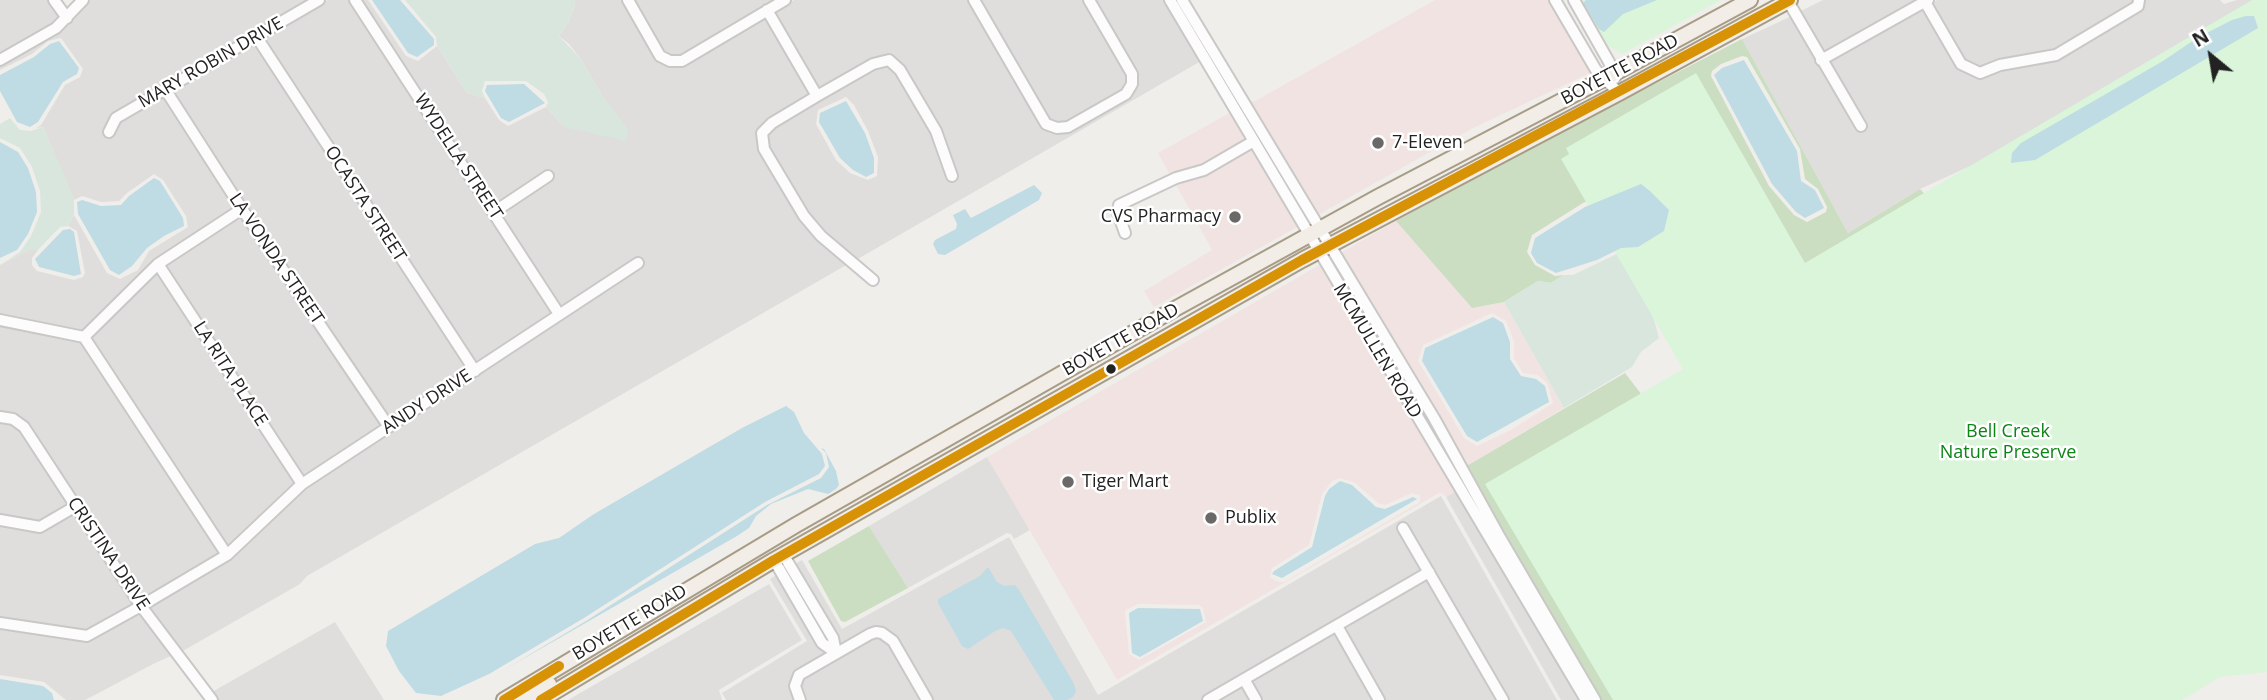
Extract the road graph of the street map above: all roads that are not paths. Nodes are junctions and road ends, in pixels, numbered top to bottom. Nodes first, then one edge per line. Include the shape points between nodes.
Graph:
1 (54, 0) edge
2 (83, 0) edge
3 (319, 0) edge
4 (355, 0) edge
5 (628, 0) edge
6 (785, 0) edge
7 (974, 0) edge
8 (1089, 0) edge
9 (1170, 0) edge
10 (1182, 0) edge
11 (1555, 0) edge
12 (1574, 0) edge
13 (1750, 0) edge
14 (1789, 0) edge
15 (2139, 0) edge
16 (1926, 1) edge
17 (767, 10) junction
18 (67, 18) junction
19 (256, 36) junction
20 (0, 60) edge
21 (1821, 60) junction
22 (1609, 77) junction
23 (165, 89) junction
24 (1619, 93) junction
25 (817, 96) junction
26 (1861, 126) dead end
27 (109, 132) dead end
28 (1254, 142) junction
29 (548, 176) dead end
30 (952, 176) dead end
31 (242, 209) junction
32 (494, 212) junction
33 (1314, 232) junction
34 (1125, 233) dead end
35 (1323, 248) junction
36 (638, 263) dead end
37 (158, 264) junction
38 (873, 280) dead end
39 (559, 314) junction
40 (0, 320) edge
41 (1133, 333) junction
42 (84, 337) junction
43 (475, 371) junction
44 (1021, 396) junction
45 (1053, 400) junction
46 (0, 417) edge
47 (389, 427) junction
48 (302, 484) junction
49 (866, 485) junction
50 (76, 506) junction
51 (0, 520) edge
52 (1404, 528) dead end
53 (227, 555) junction
54 (778, 557) junction
55 (1429, 572) junction
56 (141, 606) junction
57 (0, 623) edge
58 (1337, 625) junction
59 (591, 646) junction
60 (836, 653) junction
61 (1244, 679) junction
62 (212, 700) edge
63 (504, 700) edge
64 (523, 700) edge
65 (541, 700) edge
66 (800, 700) edge
67 (927, 700) edge
68 (1208, 700) edge
69 (1256, 700) edge
70 (1379, 700) edge
71 (1503, 700) edge
72 (1586, 700) edge
73 (1595, 700) edge

1 - 18 street
2 - 18 street
3 - 19 street, MARY ROBIN DRIVE
4 - 32 street, WYDELLA STREET
5 - 17 street via 660,56 670,61 682,61
6 - 17 street
7 - 8 street via 1046,124 1057,128 1068,127 1126,94 1132,84 1132,74
9 - 28 street, MCMULLEN ROAD
10 - 33 street, MCMULLEN ROAD
11 - 22 street via 1595,70
12 - 22 street via 1609,62
13 - 22 main road, BOYETTE ROAD
14 - 21 street
14 - 24 main road, BOYETTE ROAD
15 - 16 street via 2138,6 2056,55 1980,73 1961,64
16 - 21 street
17 - 25 street
18 - 20 street
19 - 23 street, MARY ROBIN DRIVE
19 - 43 street, OCASTA STREET
21 - 26 street
22 - 24 street
22 - 33 main road, BOYETTE ROAD
23 - 27 street, MARY ROBIN DRIVE via 116,118
23 - 31 street, LA VONDA STREET
24 - 35 main road, BOYETTE ROAD
25 - 30 street via 873,64 889,60 936,131
25 - 38 street via 772,123 762,133 764,149 804,216
28 - 33 street, MCMULLEN ROAD
28 - 34 street via 1196,174 1176,178 1119,205
29 - 32 street
31 - 37 street
31 - 47 street, LA VONDA STREET
32 - 39 street, WYDELLA STREET
33 - 35 street, MCMULLEN ROAD
33 - 41 main road, BOYETTE ROAD
35 - 45 main road, BOYETTE ROAD
35 - 72 street, MCMULLEN ROAD
35 - 73 street, MCMULLEN ROAD via 1434,418
36 - 39 street, ANDY DRIVE
37 - 42 street
37 - 48 street, LA RITA PLACE
39 - 43 street, ANDY DRIVE
40 - 42 street
41 - 44 main road, BOYETTE ROAD
41 - 45 main road via 1110,357 1059,386
42 - 53 street
43 - 47 street, ANDY DRIVE
44 - 45 main road
44 - 49 main road, BOYETTE ROAD
45 - 54 main road, BOYETTE ROAD
46 - 50 street, CRISTINA DRIVE via 24,427
47 - 48 street, ANDY DRIVE
48 - 53 street, ANDY DRIVE
49 - 54 main road via 858,499 792,539
49 - 59 main road, BOYETTE ROAD
50 - 51 street via 40,527
50 - 56 street, CRISTINA DRIVE
52 - 55 street
53 - 56 street, ANDY DRIVE
54 - 60 street via 832,638
54 - 65 main road, BOYETTE ROAD
55 - 58 street
55 - 71 street
56 - 57 street, ANDY DRIVE via 87,636
56 - 62 street, CRISTINA DRIVE
58 - 61 street
58 - 70 street
59 - 63 main road, BOYETTE ROAD
59 - 64 main road via 576,666
60 - 66 street via 799,675 795,686
60 - 67 street via 870,634 883,633 893,641
61 - 68 street
61 - 69 street

